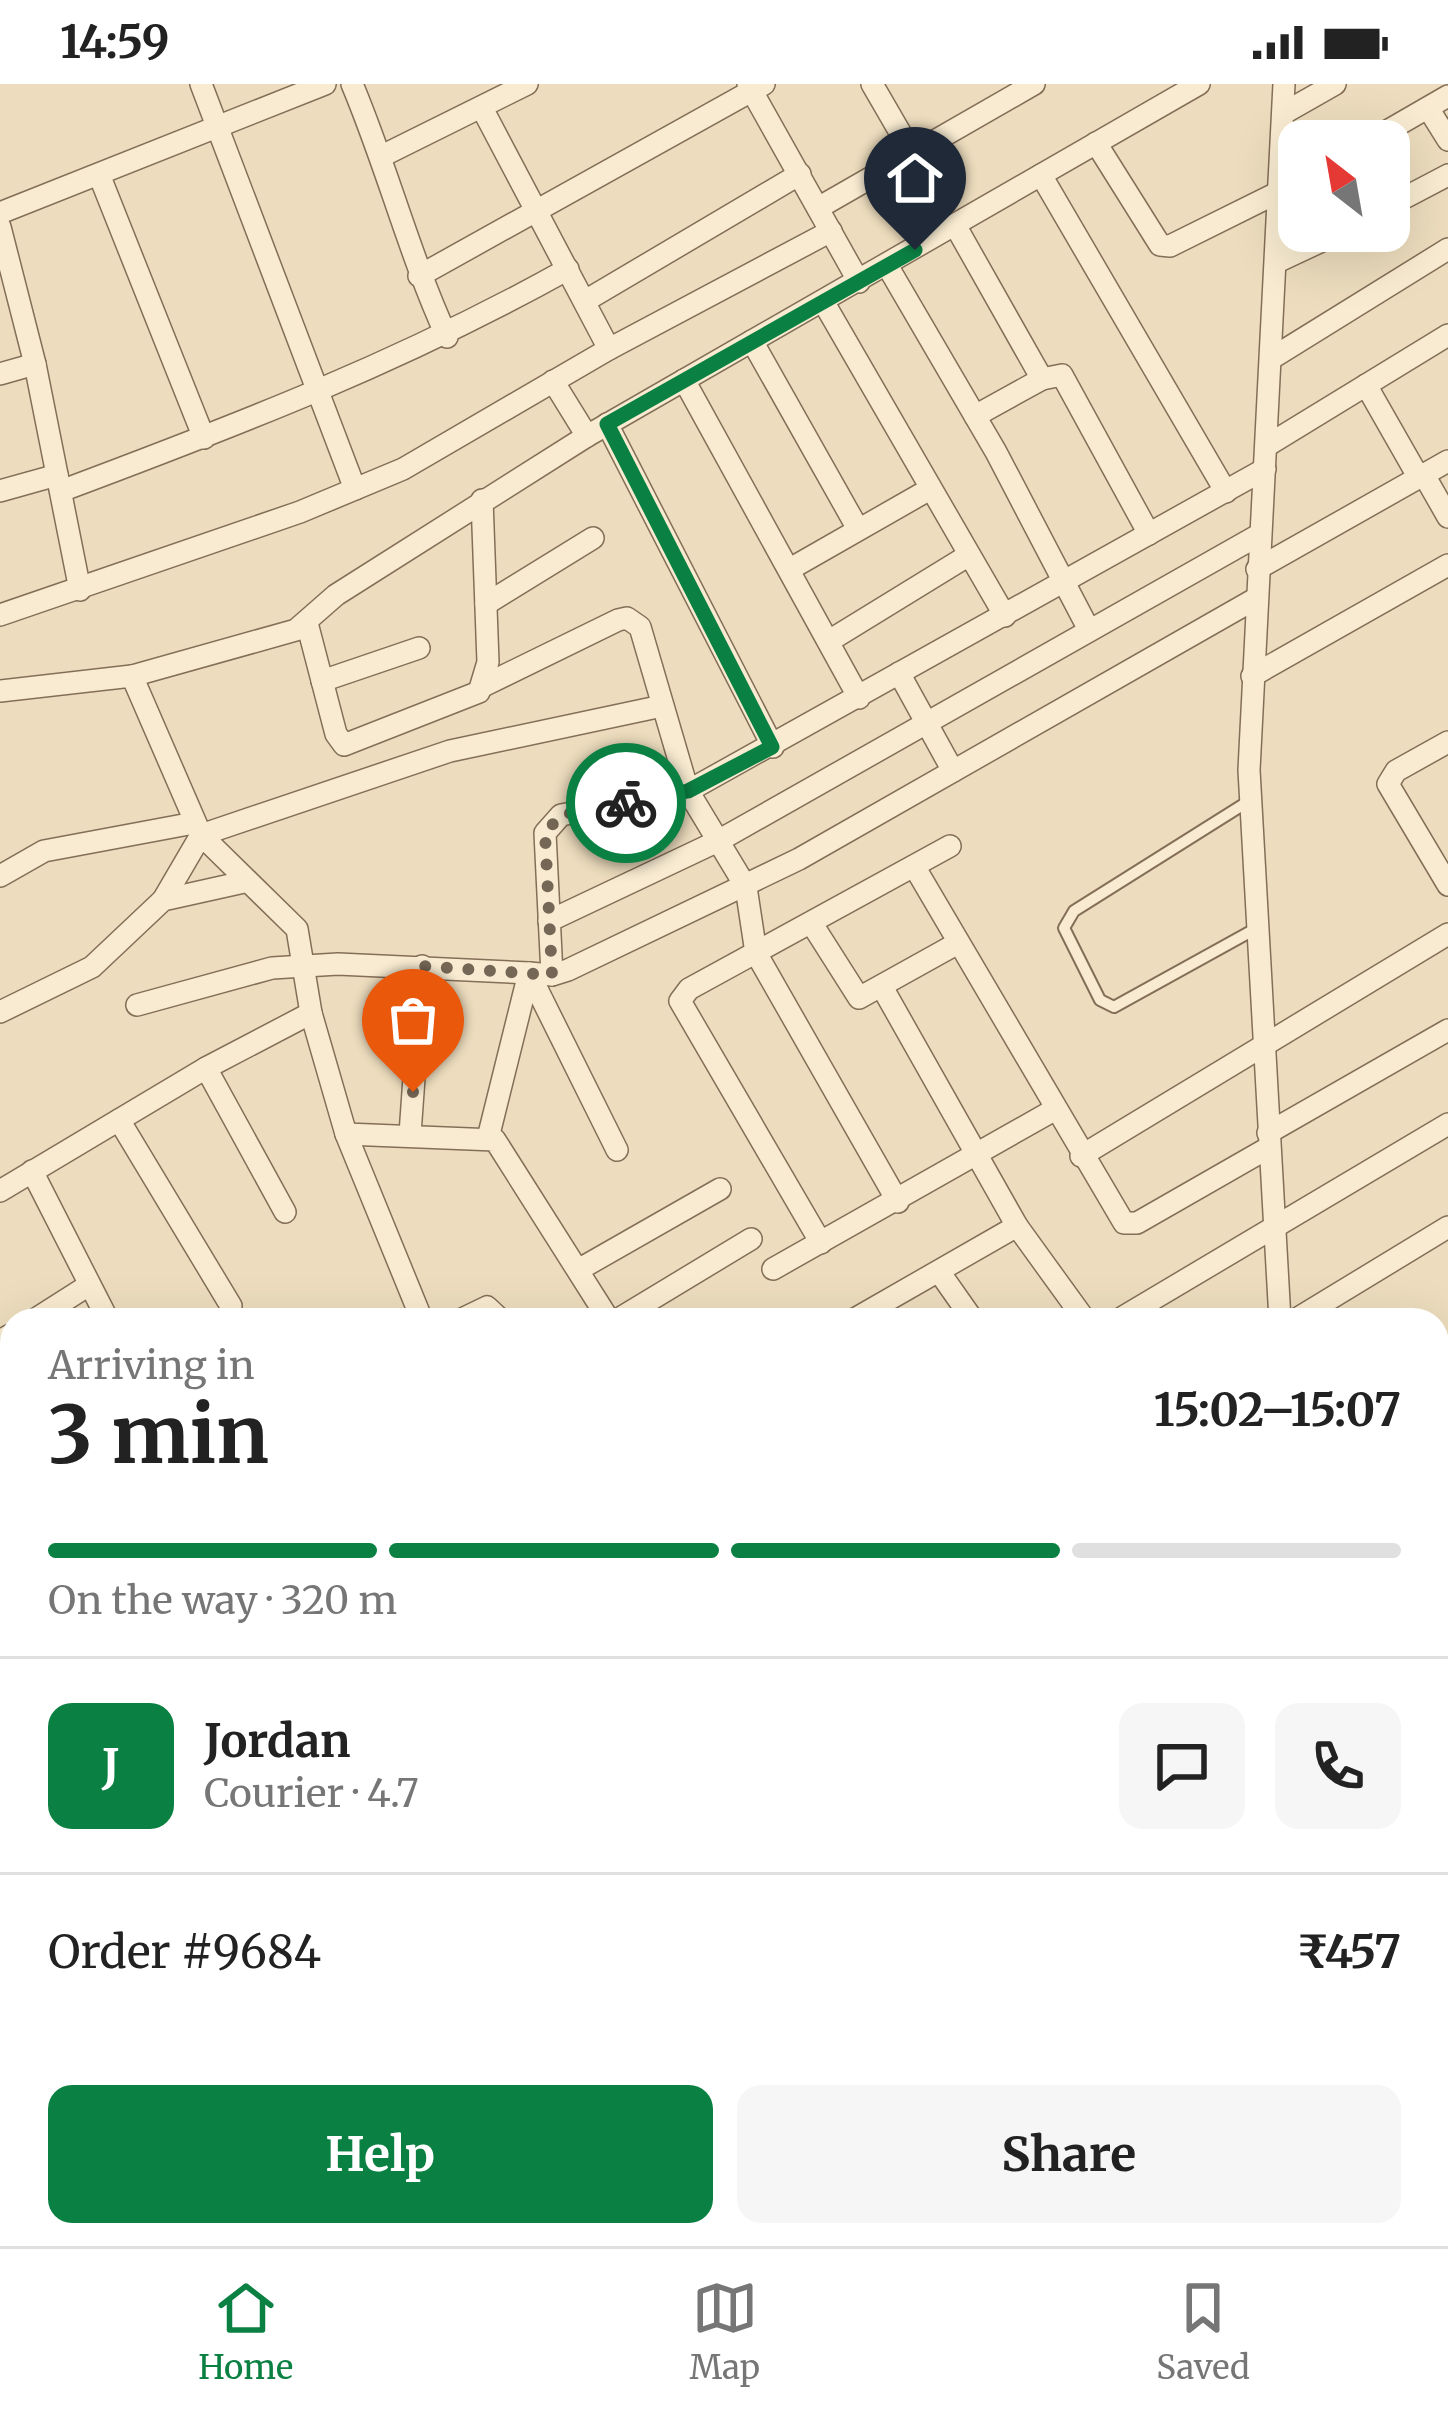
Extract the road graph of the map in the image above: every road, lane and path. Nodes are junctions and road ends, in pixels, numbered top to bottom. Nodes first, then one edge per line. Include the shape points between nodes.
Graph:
1 (201, 84) edge
2 (325, 84) edge
3 (352, 84) edge
4 (527, 84) edge
5 (872, 84) edge
6 (1034, 84) edge
7 (1198, 84) edge
8 (1284, 84) edge
9 (1336, 84) edge
10 (755, 86) edge
11 (1438, 102) edge
12 (483, 110) junction
13 (1284, 113) junction
14 (1285, 120) edge
15 (1407, 120) edge
16 (219, 126) junction
17 (1448, 140) edge
18 (1096, 142) junction
19 (913, 153) junction
20 (382, 156) junction
21 (800, 174) junction
22 (1041, 175) junction
23 (1448, 175) edge
24 (100, 177) junction
25 (1278, 193) edge
26 (1410, 195) edge
27 (818, 208) junction
28 (540, 212) junction
29 (0, 213) edge
30 (955, 225) junction
31 (0, 226) edge
32 (831, 231) junction
33 (1448, 249) edge
34 (1279, 252) edge
35 (1298, 252) edge
36 (1277, 262) junction
37 (888, 266) junction
38 (568, 269) junction
39 (419, 276) junction
40 (859, 282) junction
41 (585, 301) junction
42 (824, 303) junction
43 (1448, 335) edge
44 (446, 337) junction
45 (752, 341) junction
46 (609, 349) junction
47 (1272, 358) junction
48 (35, 364) junction
49 (0, 374) edge
50 (1042, 379) junction
51 (684, 380) junction
52 (553, 381) junction
53 (1366, 385) junction
54 (321, 392) junction
55 (975, 416) junction
56 (607, 424) junction
57 (586, 436) junction
58 (204, 438) junction
59 (1268, 445) junction
60 (1448, 461) edge
61 (1265, 469) junction
62 (1422, 476) junction
63 (59, 483) junction
64 (355, 489) junction
65 (930, 490) junction
66 (0, 491) edge
67 (1226, 492) junction
68 (482, 500) junction
69 (1448, 517) edge
70 (858, 530) junction
71 (1150, 534) junction
72 (1257, 536) junction
73 (593, 538) dead end
74 (969, 555) junction
75 (1448, 566) edge
76 (790, 569) junction
77 (1257, 569) junction
78 (1063, 582) junction
79 (80, 590) junction
80 (1256, 599) junction
81 (486, 604) junction
82 (0, 615) edge
83 (1004, 616) junction
84 (307, 623) junction
85 (1088, 628) junction
86 (829, 641) junction
87 (419, 648) dead end
88 (899, 673) junction
89 (132, 676) junction
90 (1252, 676) junction
91 (322, 681) junction
92 (483, 686) junction
93 (0, 691) edge
94 (859, 698) junction
95 (662, 706) junction
96 (925, 721) junction
97 (1448, 742) edge
98 (772, 747) junction
99 (953, 771) junction
100 (688, 791) junction
101 (1250, 801) junction
102 (197, 829) junction
103 (718, 841) junction
104 (950, 846) dead end
105 (914, 866) junction
106 (0, 876) edge
107 (244, 882) junction
108 (1448, 885) edge
109 (746, 886) junction
110 (163, 900) junction
111 (549, 921) junction
112 (812, 924) junction
113 (1258, 928) junction
114 (1448, 934) edge
115 (958, 943) junction
116 (756, 953) junction
117 (303, 966) junction
118 (422, 966) junction
119 (540, 974) junction
120 (882, 987) junction
121 (137, 1005) dead end
122 (0, 1012) edge
123 (310, 1013) junction
124 (1448, 1030) edge
125 (1266, 1045) junction
126 (206, 1068) junction
127 (1054, 1110) junction
128 (119, 1120) junction
129 (1448, 1124) edge
130 (346, 1134) junction
131 (410, 1134) junction
132 (488, 1138) junction
133 (1268, 1141) junction
134 (617, 1150) dead end
135 (978, 1154) junction
136 (1082, 1156) junction
137 (32, 1171) junction
138 (721, 1190) dead end
139 (0, 1191) edge
140 (898, 1202) junction
141 (285, 1212) dead end
142 (1017, 1226) junction
143 (1273, 1227) junction
144 (1448, 1227) edge
145 (751, 1239) dead end
146 (820, 1243) junction
147 (772, 1269) dead end
148 (578, 1270) junction
149 (940, 1273) junction
150 (89, 1285) junction
151 (53, 1308) edge
152 (101, 1308) edge
153 (231, 1308) edge
154 (417, 1308) edge
155 (605, 1308) edge
156 (633, 1308) edge
157 (880, 1308) edge
158 (965, 1308) edge
159 (1075, 1308) edge
160 (1138, 1308) edge
161 (1279, 1308) edge
162 (1314, 1308) edge

1 - 16 street
2 - 16 street
3 - 20 street
4 - 12 street
5 - 19 street
6 - 19 street
7 - 18 street
8 - 13 street
9 - 13 street
10 - 21 street
10 - 28 street
11 - 15 street
11 - 17 street
12 - 20 street
12 - 28 street
13 - 14 street
16 - 24 street
16 - 54 street
18 - 22 street
18 - 25 street via 1160,245
19 - 27 street
20 - 39 street
21 - 27 street
21 - 41 street
22 - 30 street
22 - 67 street
23 - 26 street
24 - 29 street
24 - 58 street
27 - 32 street
28 - 38 street
28 - 39 street
30 - 37 street
30 - 50 street
31 - 48 street
32 - 40 street
32 - 46 street
33 - 47 street
34 - 36 street
35 - 36 street
36 - 47 street
37 - 40 street
37 - 55 street
38 - 41 street
38 - 44 street
39 - 44 street
40 - 42 street
41 - 46 street
42 - 45 street
42 - 65 street
43 - 53 street
44 - 54 street
45 - 51 street
45 - 70 street
46 - 52 street
47 - 59 street
48 - 49 street
48 - 63 street
50 - 55 street
50 - 71 street via 1056,374 1069,382
51 - 56 street
51 - 76 street
52 - 57 street
52 - 64 street
53 - 59 street
53 - 62 street
54 - 58 street
54 - 64 street
55 - 78 street
56 - 57 street
56 - 98 street
57 - 68 street
58 - 63 street
59 - 61 street
60 - 62 street
61 - 67 street
61 - 72 street
62 - 69 street
62 - 77 street
63 - 66 street
63 - 79 street
64 - 79 street
65 - 70 street
65 - 74 street
67 - 71 street
68 - 81 street
68 - 84 street
70 - 76 street
71 - 78 street
72 - 77 street
72 - 85 street
73 - 81 street
74 - 83 street
74 - 86 street
75 - 90 street
76 - 86 street
77 - 80 street
78 - 83 street
78 - 85 street
79 - 82 street
80 - 90 street
80 - 99 street
81 - 92 street
83 - 88 street
84 - 89 street
84 - 91 street
85 - 96 street
86 - 94 street
87 - 91 street
88 - 94 street
88 - 96 street
89 - 93 street
89 - 102 street
90 - 101 street
91 - 92 street via 344,745
92 - 95 street via 627,618 640,627
94 - 98 street
95 - 100 street
95 - 102 street via 451,751
96 - 99 street
96 - 103 street
97 - 108 street via 1396,771 1388,784
98 - 100 street
99 - 109 street
100 - 103 street
100 - 111 street via 549,824
101 - 113 street
101 - 113 lane via 1073,911 1064,928 1100,1000 1114,1007
102 - 106 street via 44,851
102 - 107 street
102 - 110 street
103 - 109 street
103 - 111 street
104 - 105 street
105 - 112 street
105 - 115 street
107 - 110 street
107 - 117 street via 297,929
109 - 116 street
109 - 119 street
110 - 122 street via 92,967
111 - 119 street
112 - 116 street
112 - 120 street via 855,996
113 - 125 street
114 - 125 street
115 - 120 street
115 - 127 street
116 - 140 street
116 - 146 street via 689,989 681,1006
117 - 118 street
117 - 121 street via 246,972
117 - 123 street
118 - 119 street
118 - 131 street
119 - 132 street
119 - 134 street
120 - 135 street
123 - 126 street
123 - 130 street
124 - 133 street
125 - 133 street
125 - 136 street
126 - 128 street
126 - 141 street
127 - 135 street
127 - 136 street
128 - 137 street
128 - 153 street
129 - 143 street
130 - 131 street
130 - 154 street
131 - 132 street
132 - 148 street via 502,1147
133 - 136 street via 1130,1225
133 - 143 street
135 - 140 street
135 - 142 street
137 - 139 street
137 - 150 street
138 - 148 street
140 - 146 street
142 - 149 street
142 - 159 street
143 - 160 street
143 - 161 street
144 - 162 street
145 - 156 street
146 - 147 street
148 - 155 street
149 - 157 street
149 - 158 street
150 - 151 street
150 - 152 street

